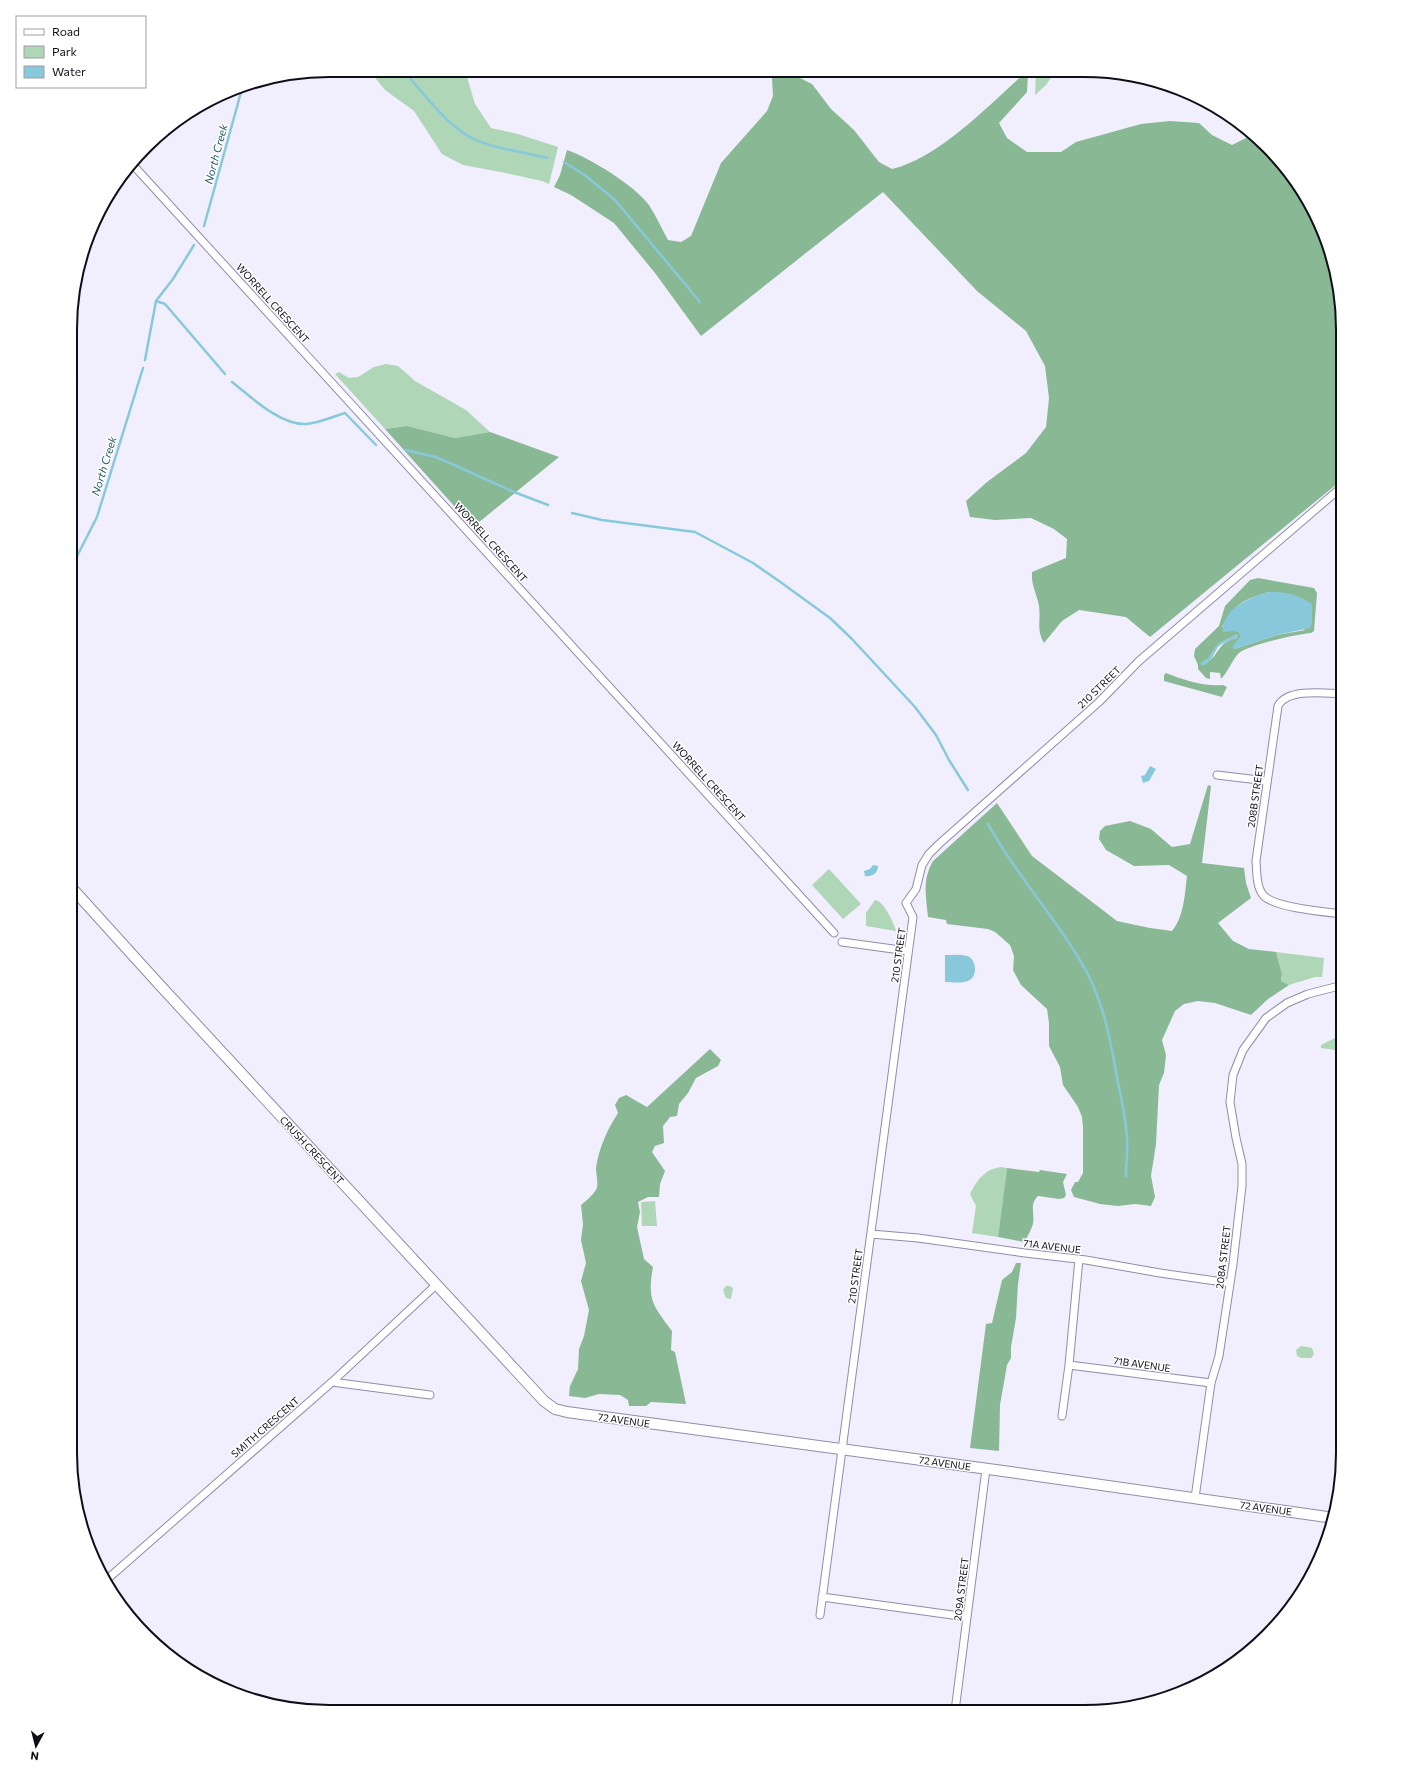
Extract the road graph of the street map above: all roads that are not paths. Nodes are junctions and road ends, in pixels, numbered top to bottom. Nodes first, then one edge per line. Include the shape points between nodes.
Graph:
1 (135, 168) edge
2 (1336, 492) edge
3 (1336, 694) edge
4 (1217, 775) dead end
5 (1267, 781) junction
6 (77, 894) edge
7 (1336, 913) edge
8 (834, 933) dead end
9 (842, 942) dead end
10 (908, 951) junction
11 (1336, 987) edge
12 (871, 1234) junction
13 (1079, 1259) junction
14 (1230, 1283) junction
15 (436, 1284) junction
16 (1069, 1365) junction
17 (332, 1382) junction
18 (1211, 1383) junction
19 (430, 1395) dead end
20 (555, 1409) joint
21 (1062, 1416) dead end
22 (841, 1449) junction
23 (986, 1469) junction
24 (1194, 1498) junction
25 (1327, 1517) edge
26 (110, 1577) edge
27 (822, 1597) junction
28 (820, 1615) dead end
29 (967, 1617) junction
30 (956, 1705) edge

1 - 8 street, WORRELL CRESCENT
2 - 10 street, 210 STREET via 1139,662 1099,702 929,854 922,865 916,889 906,903 913,917
3 - 5 street, 208B STREET via 1292,695 1282,699 1276,710
4 - 5 street
5 - 7 street, 208B STREET via 1256,861 1258,883 1264,896 1277,903
6 - 15 main road, CRUSH CRESCENT
9 - 10 street
10 - 12 street, 210 STREET
11 - 14 street, 208A STREET via 1308,994 1277,1010 1260,1025 1243,1050 1233,1075 1230,1102 1242,1164 1242,1186
12 - 13 street, 71A AVENUE
12 - 22 street, 210 STREET
13 - 14 street, 71A AVENUE
13 - 16 street
14 - 18 street, 208A STREET via 1219,1356
15 - 17 street, SMITH CRESCENT
15 - 20 main road, CRUSH CRESCENT via 544,1401
16 - 18 street, 71B AVENUE
16 - 21 street
17 - 19 street
17 - 26 street, SMITH CRESCENT
18 - 24 street, 208A STREET
20 - 22 main road, 72 AVENUE
22 - 23 main road, 72 AVENUE
22 - 27 street, 210 STREET
23 - 24 main road, 72 AVENUE
23 - 29 street, 209A STREET
24 - 25 main road, 72 AVENUE
27 - 28 street, 210 STREET
27 - 29 street
29 - 30 street, 209A STREET

